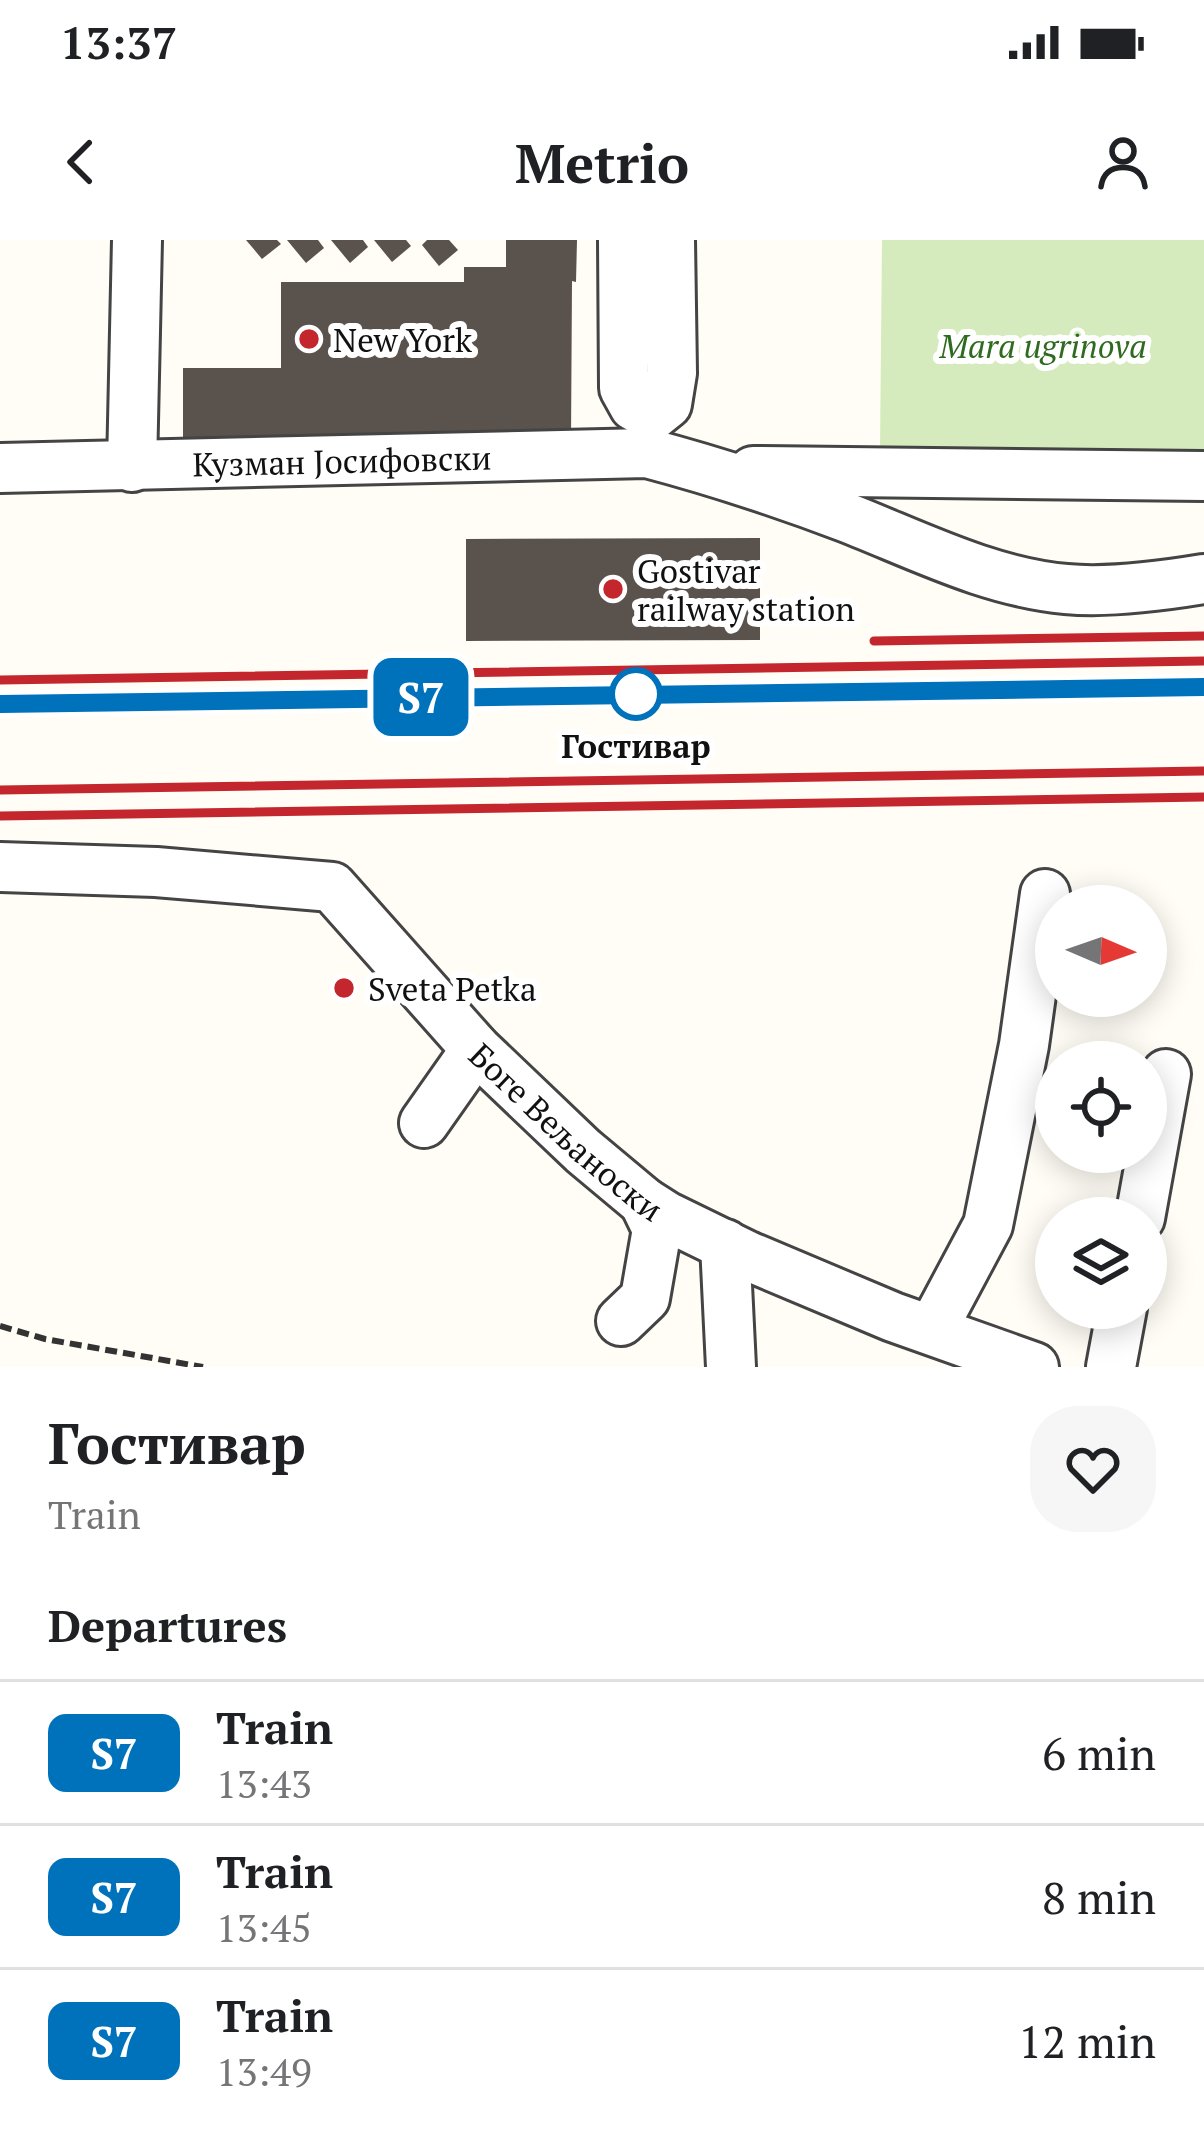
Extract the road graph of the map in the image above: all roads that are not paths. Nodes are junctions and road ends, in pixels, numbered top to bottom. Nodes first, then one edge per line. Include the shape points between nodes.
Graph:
1 (137, 240) edge
2 (623, 240) edge
3 (670, 240) edge
4 (649, 435) junction
5 (132, 467) junction
6 (0, 469) edge
7 (709, 469) junction
8 (1204, 476) edge
9 (1204, 579) edge
10 (0, 868) edge
11 (1035, 966) edge
12 (476, 1049) junction
13 (424, 1124) dead end
14 (644, 1202) junction
15 (724, 1244) junction
16 (622, 1321) dead end
17 (1119, 1329) edge
18 (932, 1330) junction
19 (731, 1367) edge
20 (1034, 1367) edge
21 (1111, 1367) edge

1 - 5 street
2 - 4 street via 624,388
3 - 4 street via 672,373 667,404
4 - 5 street, Кузман Јосифовски
4 - 7 street, Кузман Јосифовски
5 - 6 street, Кузман Јосифовски
7 - 8 street
7 - 9 street via 976,570 1067,590
10 - 12 street, Боге Вељаноски via 332,886
11 - 18 street via 988,1225
12 - 13 street
12 - 14 street, Боге Вељаноски
14 - 15 street, Боге Вељаноски
14 - 16 street via 657,1229 645,1298
15 - 18 street, Боге Вељаноски
15 - 19 street
17 - 21 street
18 - 20 street, Боге Вељаноски

